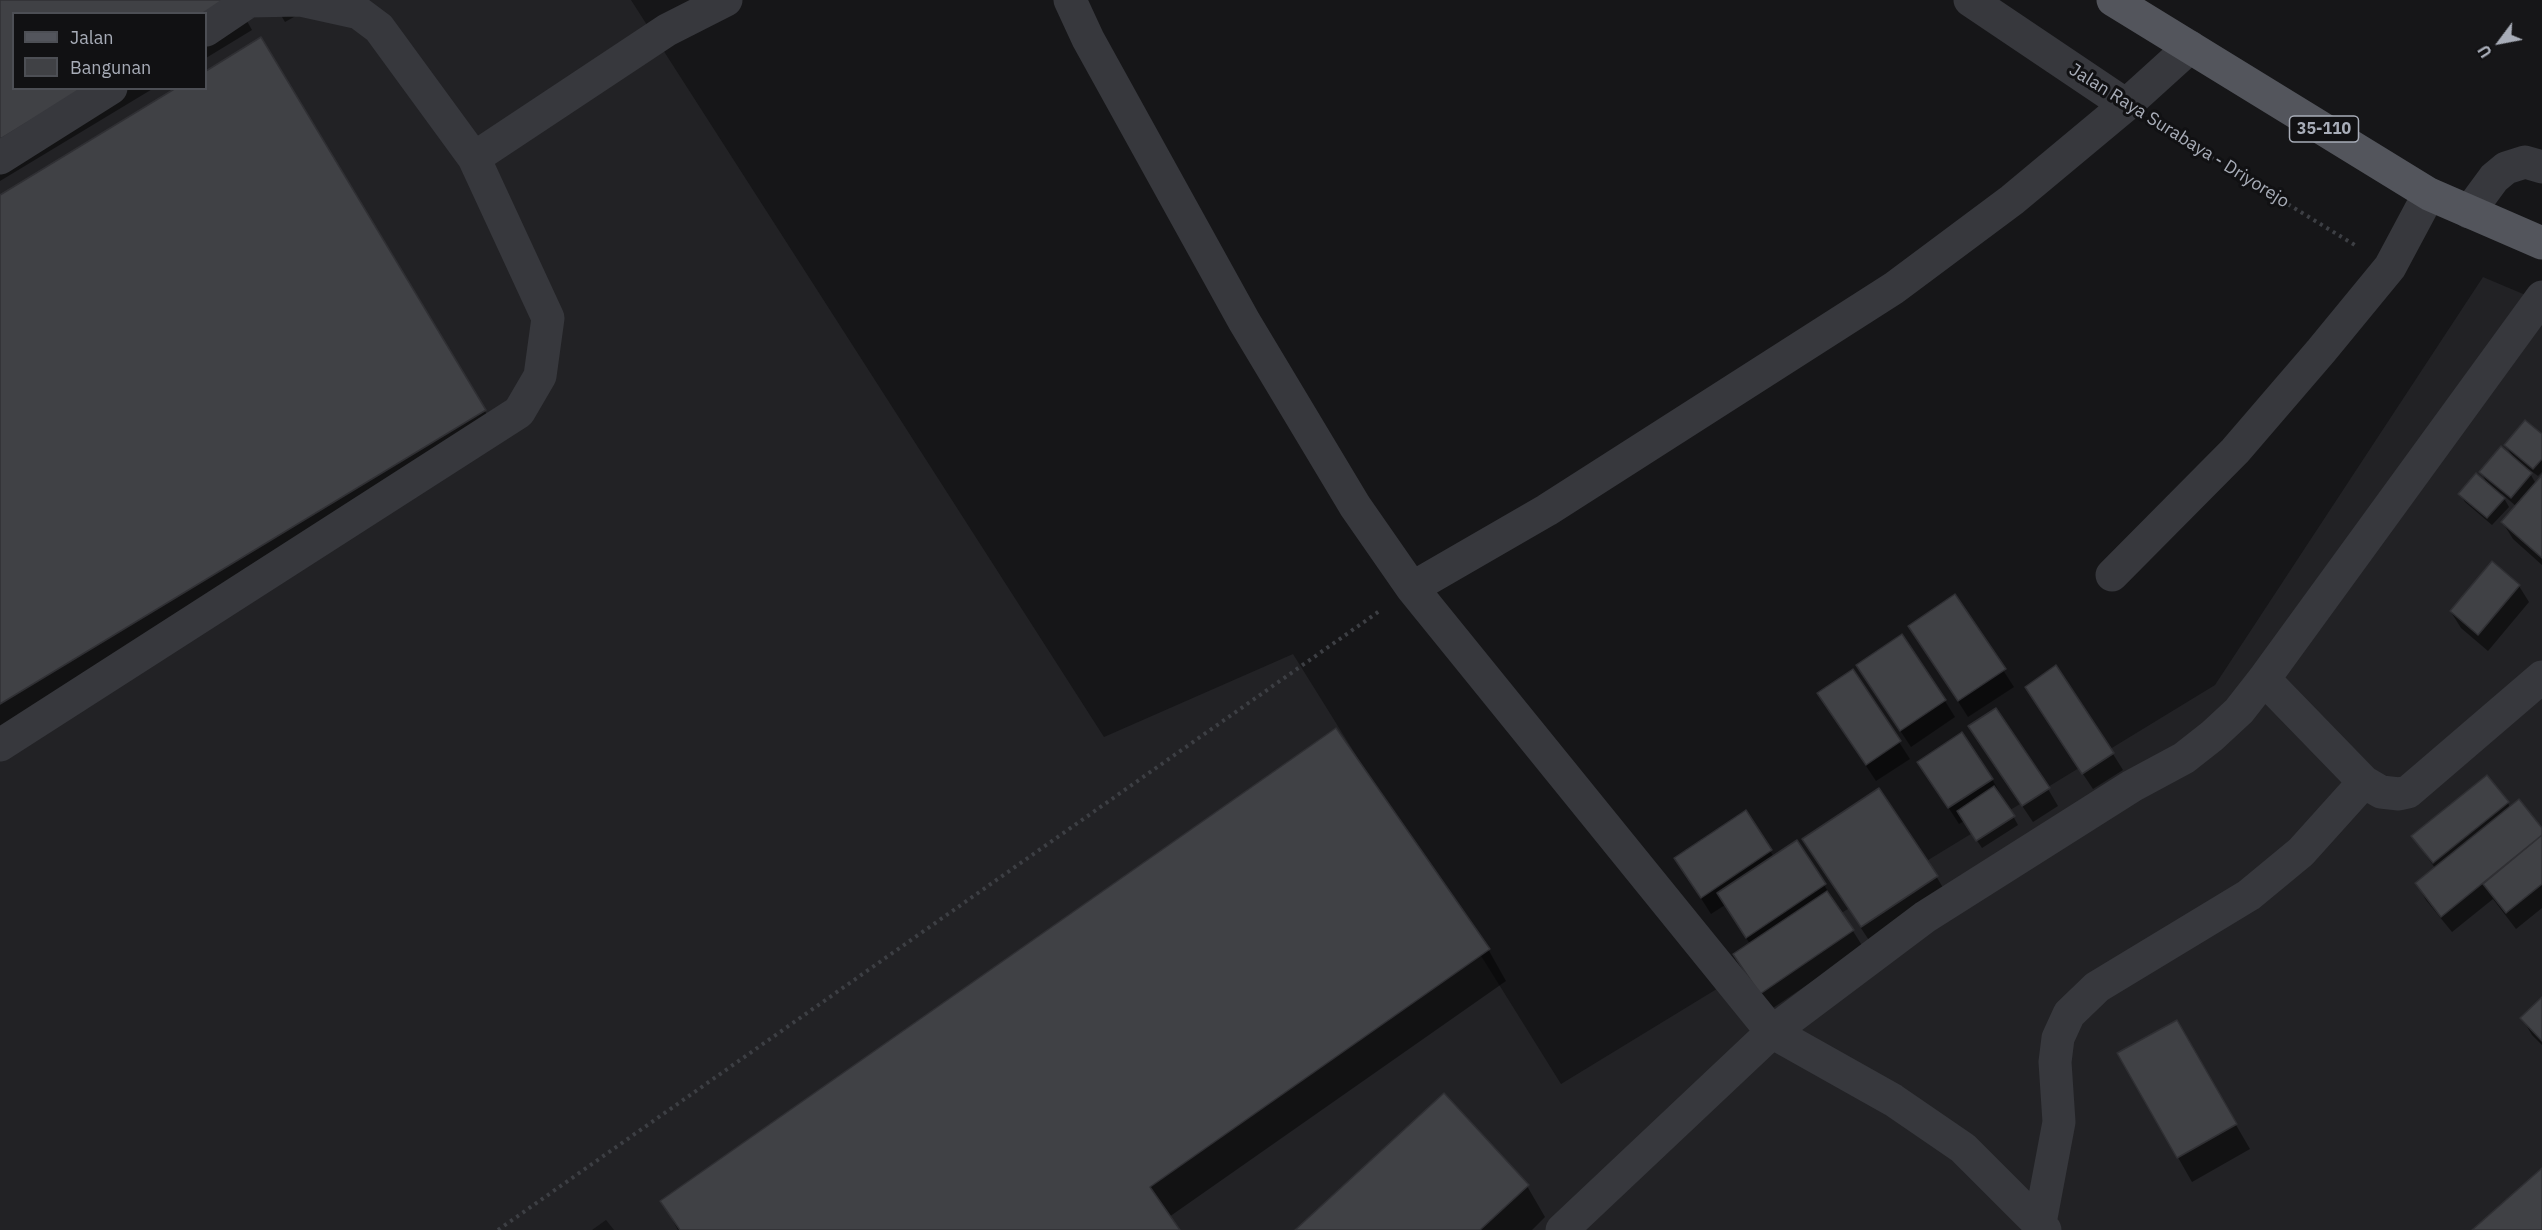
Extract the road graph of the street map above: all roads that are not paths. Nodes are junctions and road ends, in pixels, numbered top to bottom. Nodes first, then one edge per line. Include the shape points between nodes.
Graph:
1 (1070, 0) edge
2 (1970, 0) edge
3 (2113, 0) edge
4 (706, 4) edge
5 (207, 29) edge
6 (2190, 47) junction
7 (108, 90) edge
8 (2126, 105) junction
9 (0, 158) edge
10 (474, 158) junction
11 (2542, 167) edge
12 (2429, 194) junction
13 (2469, 212) junction
14 (2542, 243) edge
15 (2542, 297) edge
16 (2112, 575) dead end
17 (1412, 588) junction
18 (2542, 677) edge
19 (2265, 679) junction
20 (0, 745) edge
21 (2364, 782) junction
22 (1772, 1032) junction
23 (2042, 1227) edge
24 (1562, 1230) edge

1 - 17 street via 1244,321 1355,506
2 - 8 street, Jalan Raya Surabaya - Driyorejo
3 - 6 main road, 35-110
4 - 10 street
5 - 10 street via 249,1 300,0 359,13 379,28
6 - 8 street
6 - 12 main road, 35-110
7 - 9 street
8 - 17 street via 2013,200 1894,288 1547,510
10 - 20 street via 548,318 540,376 519,412
11 - 13 street via 2524,162 2506,168
12 - 13 main road, 35-110
12 - 16 street via 2390,267 2235,451
13 - 14 main road, 35-110
15 - 19 street
17 - 22 street
18 - 21 street via 2408,792 2381,792
19 - 21 street
19 - 22 street via 2239,711 2184,758 2132,786 1925,917
21 - 23 street via 2301,852 2249,895 2097,987 2068,1014 2058,1038 2055,1062 2059,1122
22 - 23 street via 1893,1100 1963,1148
22 - 24 street

